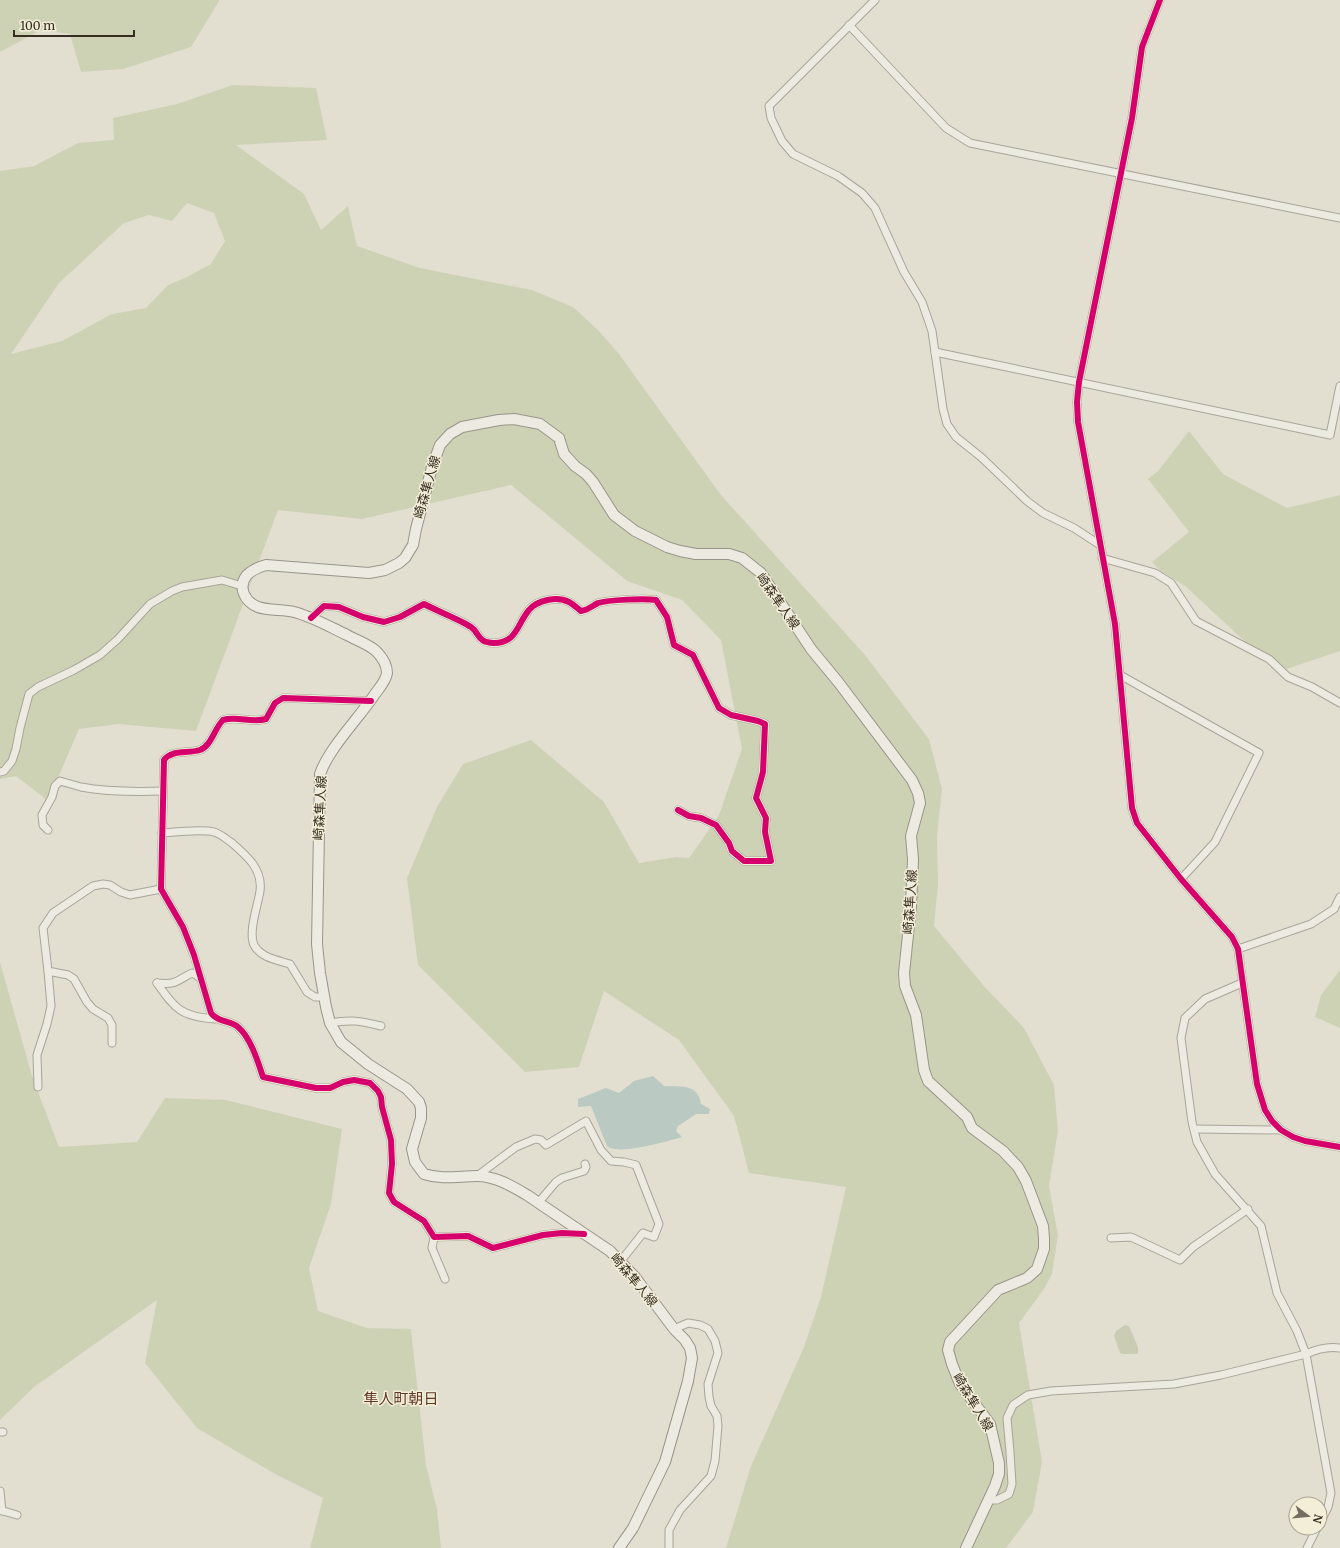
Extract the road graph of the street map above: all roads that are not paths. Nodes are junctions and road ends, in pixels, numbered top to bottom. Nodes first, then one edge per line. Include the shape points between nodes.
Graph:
1 (875, 0) edge
2 (1160, 0) edge
3 (849, 26) junction
4 (1122, 173) junction
5 (1340, 218) edge
6 (935, 352) junction
7 (1078, 382) junction
8 (1340, 386) edge
9 (1100, 545) junction
10 (1102, 558) junction
11 (242, 586) junction
12 (311, 618) junction
13 (1120, 675) junction
14 (371, 700) junction
15 (1340, 703) edge
16 (0, 772) edge
17 (163, 791) junction
18 (678, 810) dead end
19 (48, 830) dead end
20 (162, 833) junction
21 (1181, 879) junction
22 (161, 889) junction
23 (1340, 897) edge
24 (1238, 950) junction
25 (48, 971) junction
26 (201, 979) junction
27 (1242, 983) junction
28 (325, 997) junction
29 (215, 1019) junction
30 (330, 1023) junction
31 (381, 1026) dead end
32 (112, 1043) dead end
33 (38, 1087) dead end
34 (1194, 1129) junction
35 (1281, 1130) junction
36 (1340, 1147) edge
37 (586, 1164) dead end
38 (477, 1176) junction
39 (538, 1203) junction
40 (1248, 1209) junction
41 (584, 1234) junction
42 (434, 1237) junction
43 (1111, 1238) dead end
44 (620, 1262) junction
45 (445, 1279) dead end
46 (674, 1329) junction
47 (1340, 1348) edge
48 (1306, 1354) junction
49 (0, 1491) edge
50 (988, 1500) junction
51 (1328, 1508) edge
52 (1, 1511) edge
53 (17, 1515) dead end
54 (1313, 1536) edge
55 (619, 1548) edge
56 (669, 1548) edge
57 (966, 1548) edge
58 (1307, 1548) edge

1 - 3 street
2 - 4 street via 1142,47
3 - 4 street via 946,128 970,143
3 - 6 street via 769,106 771,118 782,141 793,154 838,176 862,193 875,208 904,272 922,302 932,331
4 - 5 street
4 - 7 street
6 - 7 street
6 - 9 street via 947,424 956,437 1043,513 1074,528
7 - 8 street via 1330,435
7 - 9 street via 1078,422
9 - 10 street
10 - 13 street via 1115,624
10 - 15 street via 1155,573 1171,583 1196,621 1269,659 1288,677
11 - 12 main road, 崎森隼人線 via 244,595 258,607 295,612
11 - 16 street via 222,580 172,591 150,604 100,656 38,687 30,694 12,761
11 - 50 main road, 崎森隼人線 via 247,576 266,565 370,573 385,570 399,563 413,545 440,445 450,434 462,427 514,419 540,424 559,438 564,454 593,482 614,515 635,531 680,551 696,554 729,554 742,558 761,573 811,649 912,780 918,793 920,803 911,836 911,906 904,973 905,986 916,1015 924,1070 928,1081 967,1117 972,1128 1003,1151 1018,1168 1026,1181 1043,1226 1044,1248 1036,1269 1027,1278 998,1290 991,1296 950,1342 948,1350 960,1384 985,1416 993,1432 999,1474
12 - 14 main road, 崎森隼人線 via 375,650 381,656 386,666 386,678
12 - 18 street via 324,606 339,607 384,622 400,617 424,604 472,628 480,639 503,643 515,634 530,609 551,599 569,602 581,611 599,603 645,598 656,600 668,617 674,645 693,655 719,708 731,715 765,724 762,772 756,798 766,818 765,832 771,861 744,861 732,851 716,825
13 - 21 street via 1132,808 1137,823
13 - 21 street via 1259,752 1215,842
14 - 17 street via 284,698 275,703 266,719 223,720 206,746 199,750 172,753 167,756 164,760
14 - 28 main road, 崎森隼人線 via 324,763 320,774 317,944
17 - 19 street via 97,789 60,781 42,816 43,825
17 - 20 street
20 - 22 street
20 - 28 street via 213,832 223,836 246,855 258,874 260,888 253,928 255,945 262,955 290,964 307,992 314,997
21 - 24 street via 1232,937
22 - 25 street via 130,895 110,885 93,886 53,913 43,928
22 - 26 street via 183,928
23 - 24 street via 1334,909 1311,924
24 - 27 street
25 - 32 street via 74,979 90,1005 108,1018 112,1025
25 - 33 street via 51,1006 37,1055
26 - 29 street
26 - 29 street via 192,973 174,983 157,983 181,1011 193,1016
27 - 34 street via 1205,999 1185,1018 1182,1026 1181,1038
27 - 35 street via 1257,1084 1265,1110
28 - 30 main road, 崎森隼人線
29 - 42 street via 237,1026 250,1044 264,1077 316,1088 330,1088 354,1080 370,1084 378,1091 391,1140 389,1194 394,1202 424,1221
30 - 31 street via 346,1020
30 - 38 main road, 崎森隼人線 via 341,1042 352,1052 407,1089 418,1102 421,1118 412,1149 419,1169 424,1174 444,1178
34 - 35 street
34 - 40 street via 1197,1142 1215,1174
35 - 36 street via 1305,1141
37 - 39 street via 584,1171 552,1184
38 - 39 main road, 崎森隼人線 via 513,1186
38 - 44 street via 516,1147 535,1139 546,1145 586,1121 601,1150 610,1161 636,1165 659,1224 654,1237 643,1233
39 - 41 main road, 崎森隼人線
40 - 43 street via 1192,1248 1180,1260 1131,1236
40 - 48 street via 1261,1226 1277,1293
41 - 42 street via 544,1235 493,1248 468,1236
41 - 44 main road, 崎森隼人線 via 610,1251
42 - 45 street via 432,1248
44 - 46 main road, 崎森隼人線
46 - 55 main road, 崎森隼人線 via 690,1348 692,1358 688,1381 665,1462 633,1528
46 - 56 street via 688,1323 700,1325 708,1329 715,1341 718,1353 708,1384 718,1426 711,1476 680,1510 669,1530
47 - 48 street via 1317,1349
48 - 50 street via 1174,1384 1051,1391 1028,1395 1014,1405 1007,1418 1012,1484 1008,1494 997,1500
48 - 51 street via 1331,1493
49 - 52 street
50 - 57 main road, 崎森隼人線
52 - 53 street
54 - 58 street

